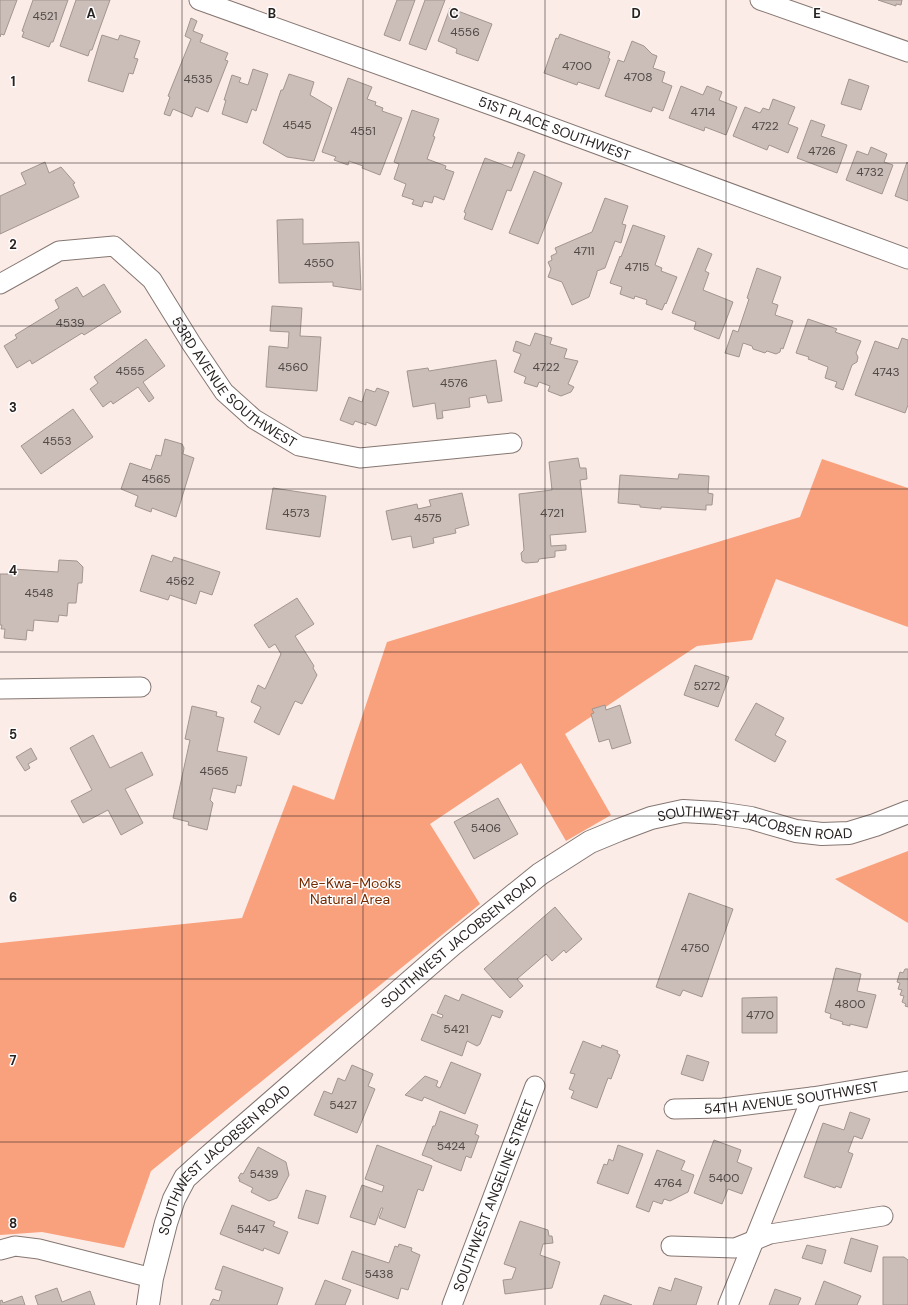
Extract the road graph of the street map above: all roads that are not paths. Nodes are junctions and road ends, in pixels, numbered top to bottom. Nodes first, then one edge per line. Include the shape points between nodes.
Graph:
1 (199, 0) edge
2 (760, 0) edge
3 (908, 52) edge
4 (908, 259) edge
5 (0, 284) edge
6 (512, 444) dead end
7 (141, 687) dead end
8 (0, 689) edge
9 (908, 812) edge
10 (908, 1081) edge
11 (535, 1086) dead end
12 (812, 1097) junction
13 (674, 1109) dead end
14 (883, 1216) dead end
15 (754, 1240) junction
16 (671, 1246) dead end
17 (0, 1250) edge
18 (152, 1278) junction
19 (148, 1305) edge
20 (452, 1305) edge
21 (728, 1305) edge

1 - 4 street, 51ST PLACE SOUTHWEST
2 - 3 street
5 - 6 street, 53RD AVENUE SOUTHWEST via 59,251 114,246 152,280 224,392 254,419 299,446 360,458
7 - 8 street
9 - 18 street, SOUTHWEST JACOBSEN ROAD via 849,833 822,834 796,831 751,818 683,811 651,818 590,842 540,874 452,945 185,1178 168,1217
10 - 12 street, 54TH AVENUE SOUTHWEST
11 - 20 street, SOUTHWEST ANGELINE STREET
12 - 13 street, 54TH AVENUE SOUTHWEST via 723,1108
12 - 15 street
14 - 15 street via 770,1234
15 - 16 street via 735,1248
15 - 21 street
17 - 18 street via 15,1246 39,1249
18 - 19 street, SOUTHWEST JACOBSEN ROAD

